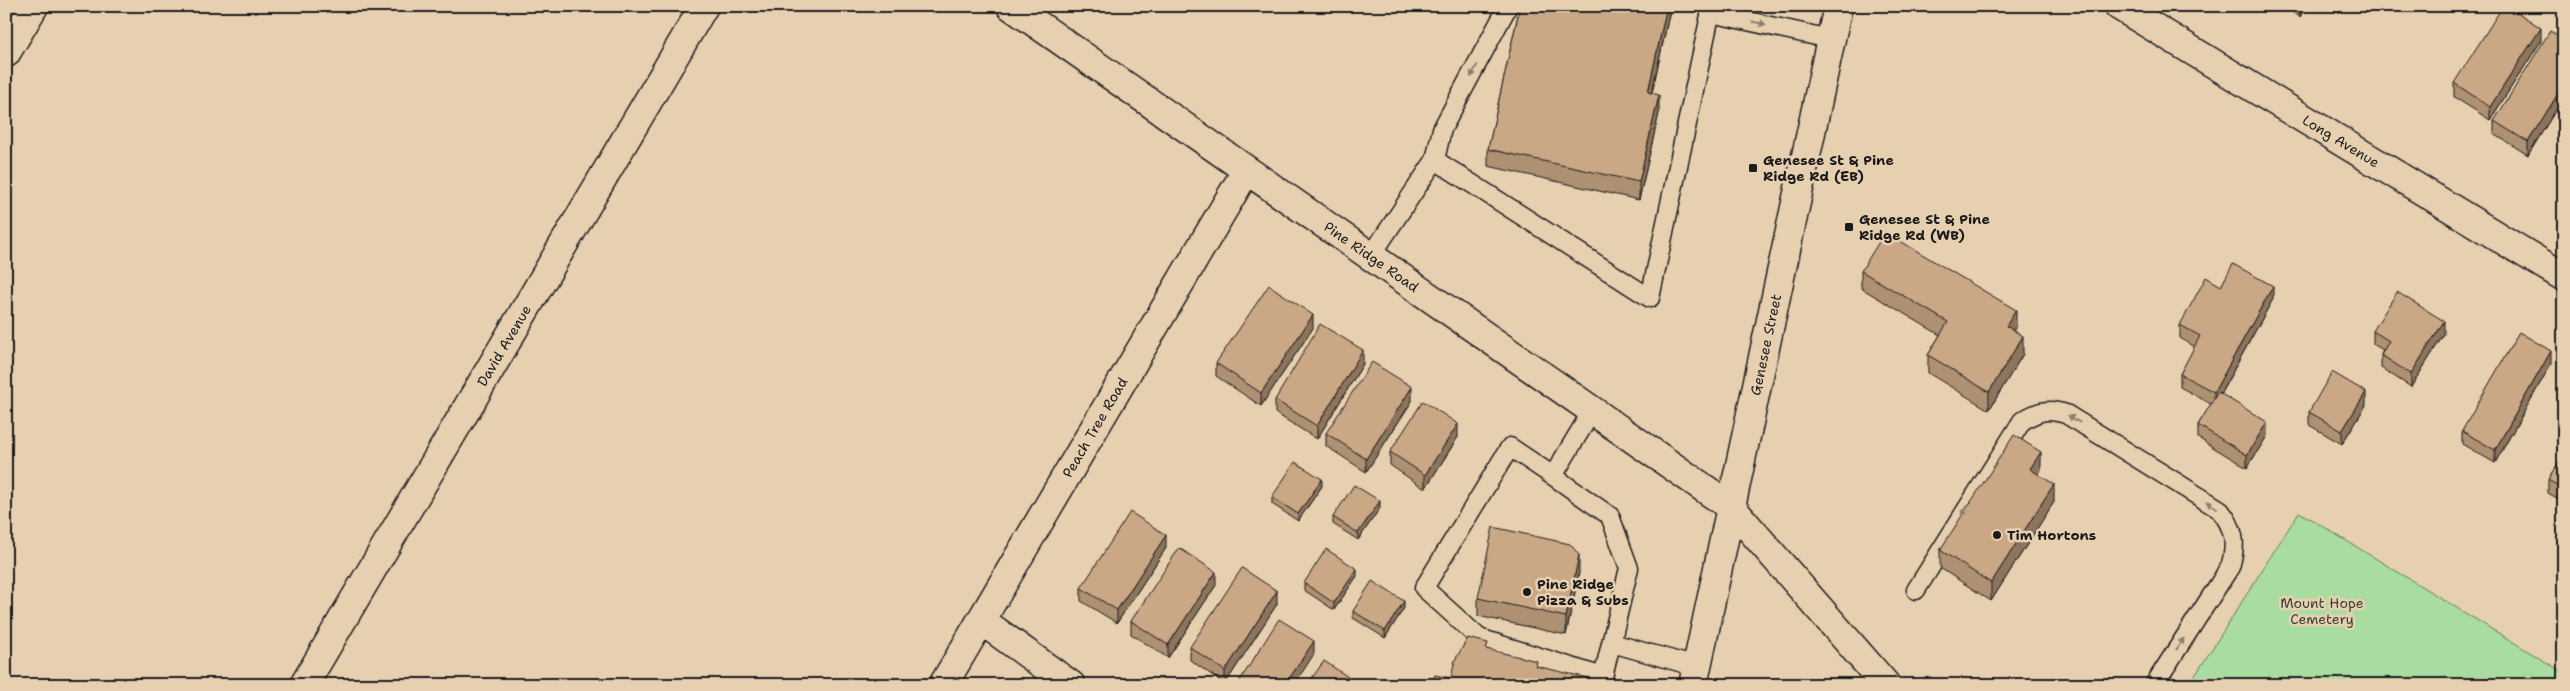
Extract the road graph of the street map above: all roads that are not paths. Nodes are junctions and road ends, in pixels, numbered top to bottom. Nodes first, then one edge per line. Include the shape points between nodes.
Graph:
1 (34, 6) edge
2 (704, 6) edge
3 (1011, 6) edge
4 (1493, 6) edge
5 (1508, 6) edge
6 (1838, 6) edge
7 (2119, 6) edge
8 (1712, 10) edge
9 (1497, 28) junction
10 (1830, 39) junction
11 (6, 53) edge
12 (1435, 160) junction
13 (1246, 171) junction
14 (1371, 256) junction
15 (2564, 276) edge
16 (1592, 411) junction
17 (1553, 476) junction
18 (1731, 507) junction
19 (1916, 590) dead end
20 (982, 621) junction
21 (1612, 643) junction
22 (1695, 676) edge
23 (304, 685) edge
24 (944, 685) edge
25 (1071, 685) edge
26 (1886, 685) edge
27 (2154, 685) edge

1 - 11 street
2 - 23 street, David Avenue
3 - 13 street, Pine Ridge Road
4 - 9 lane
5 - 9 lane
6 - 10 street, Genesee Street
7 - 15 street, Long Avenue
8 -> 10 lane
8 - 12 lane via 1650,298
9 -> 12 lane via 1442,130
10 - 18 street, Genesee Street
12 - 14 lane
13 - 14 street, Pine Ridge Road
13 - 20 street, Peach Tree Road
14 - 16 street, Pine Ridge Road
16 - 17 lane
16 - 18 street, Pine Ridge Road
17 - 21 lane via 1610,516 1630,568
17 - 21 lane via 1510,447 1424,588 1479,638 1603,677
18 - 22 street, Genesee Street
18 - 26 street, Pine Ridge Road
27 -> 19 lane via 2230,567 2235,549 2234,535 2229,521 2219,509 2066,414 2052,410 2036,412 2022,421
20 - 24 street, Peach Tree Road
20 - 25 street
21 - 22 lane

